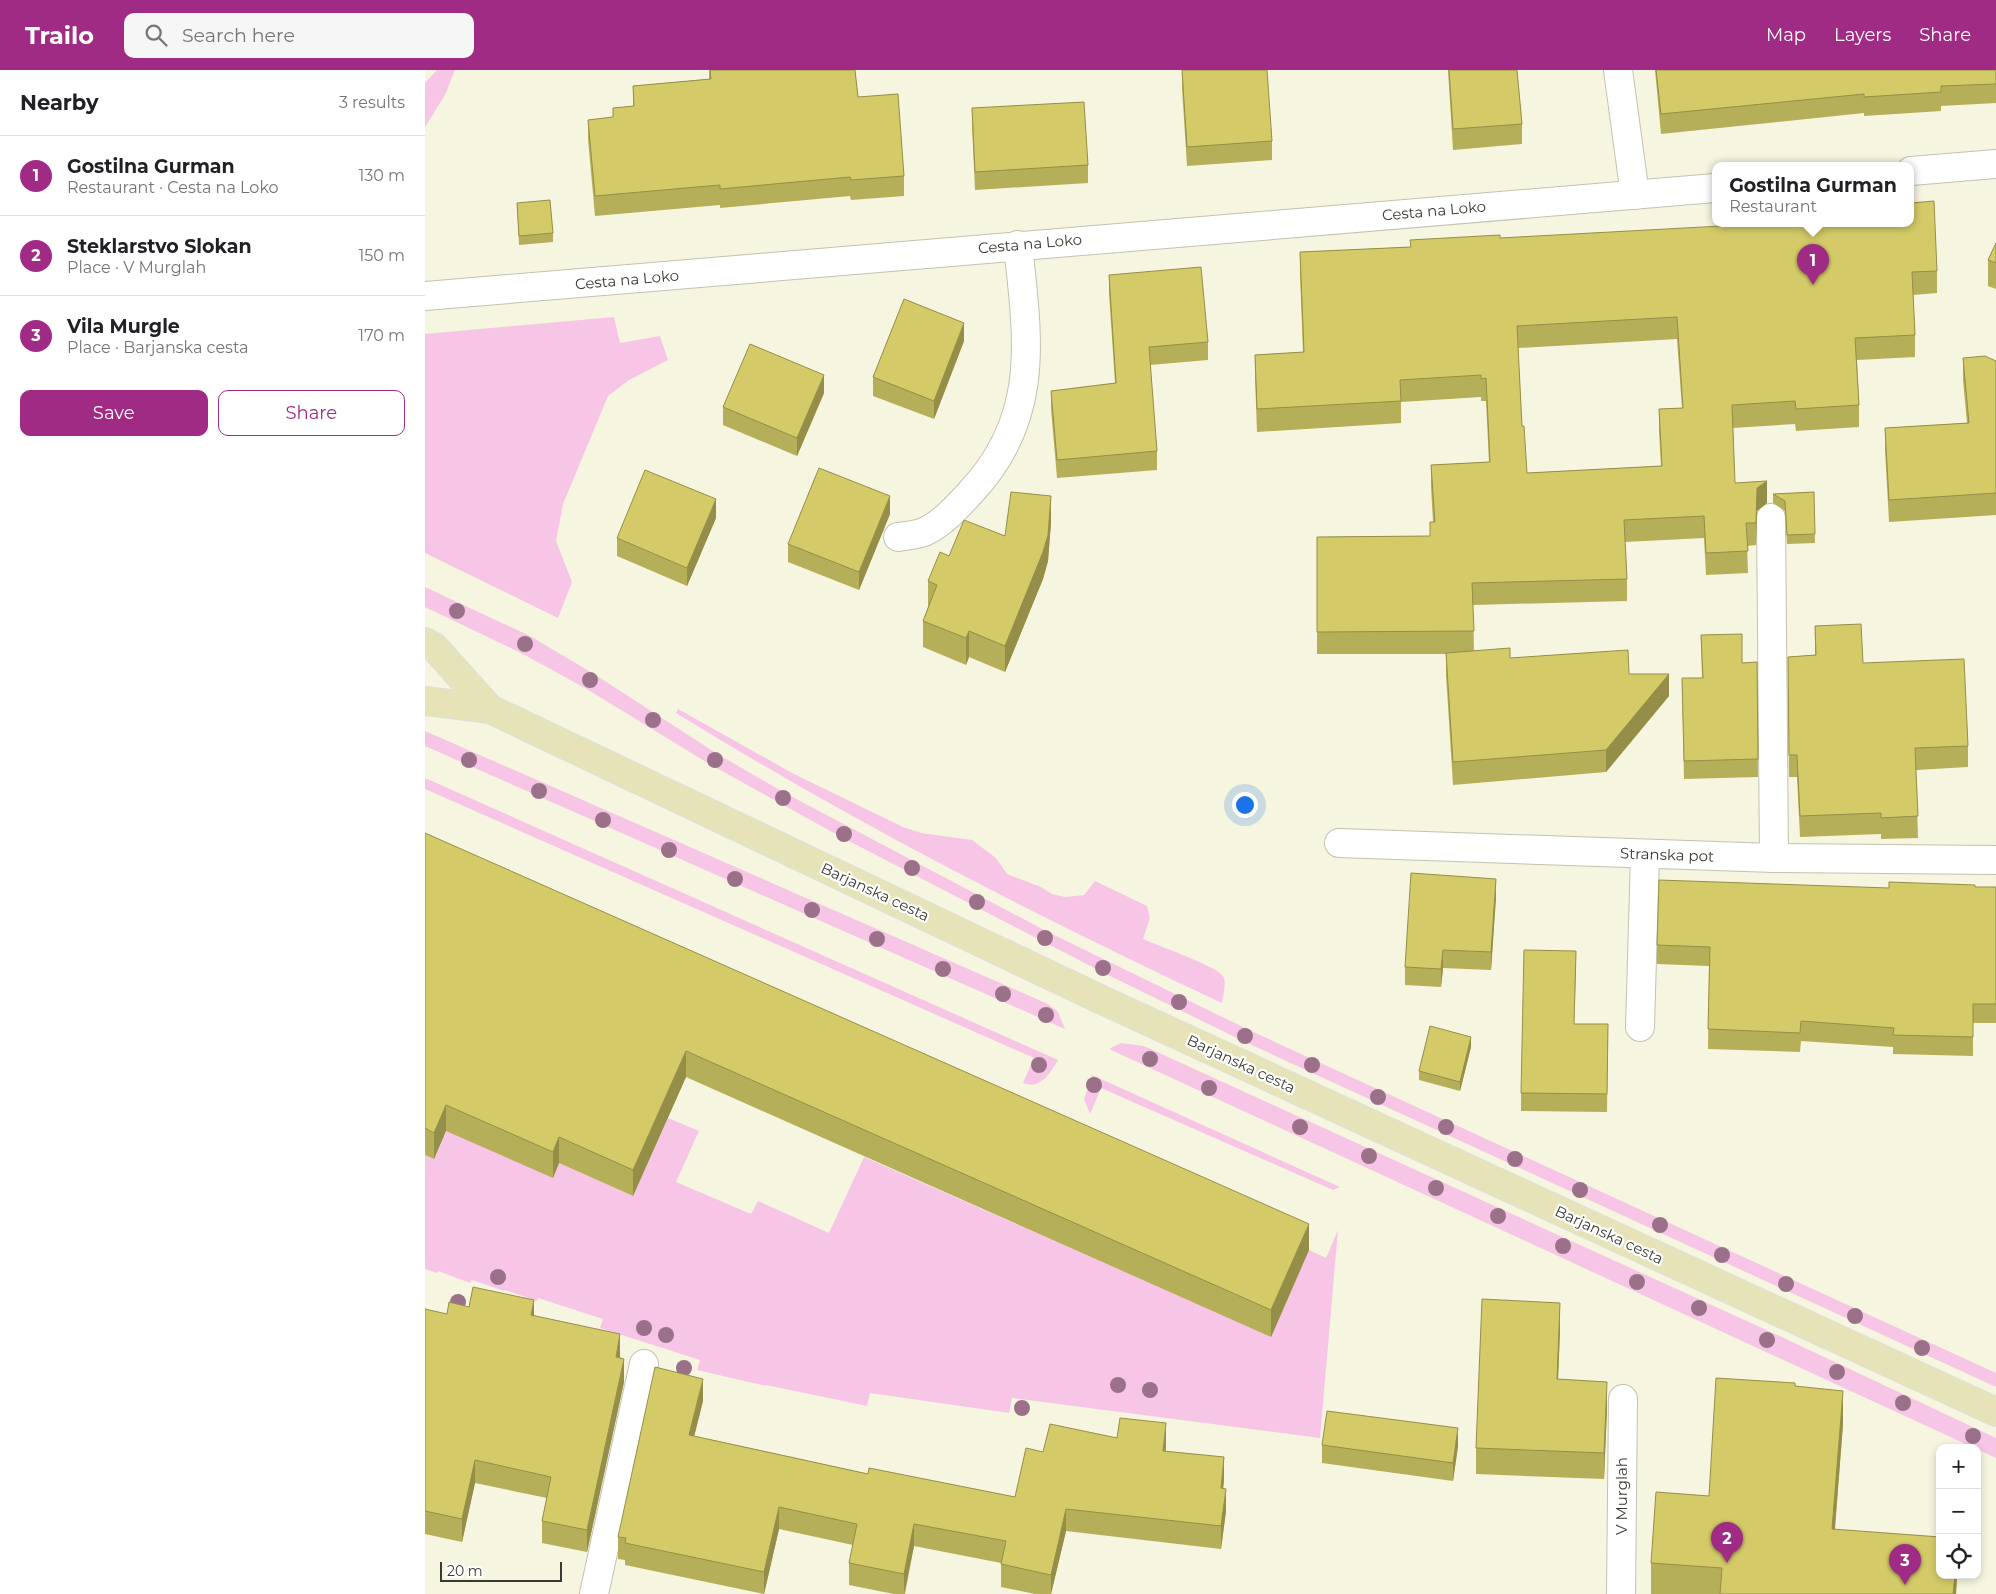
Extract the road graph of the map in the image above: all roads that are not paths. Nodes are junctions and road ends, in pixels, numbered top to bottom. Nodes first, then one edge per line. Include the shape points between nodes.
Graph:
1 (1617, 70) edge
2 (1996, 164) edge
3 (1914, 171) edge
4 (1712, 188) edge
5 (1635, 195) junction
6 (1018, 245) junction
7 (425, 296) edge
8 (1771, 518) dead end
9 (898, 537) dead end
10 (425, 642) edge
11 (425, 701) edge
12 (490, 709) junction
13 (1339, 843) dead end
14 (1645, 855) junction
15 (1774, 858) junction
16 (1996, 860) edge
17 (1640, 1027) dead end
18 (644, 1364) dead end
19 (1623, 1399) dead end
20 (1996, 1412) edge
21 (594, 1594) edge
22 (1621, 1594) edge

1 - 5 street
2 - 3 street
4 - 5 street, Cesta na Loko
5 - 6 street, Cesta na Loko
6 - 7 street, Cesta na Loko
6 - 9 street via 1025,306 1027,368 1021,403 1007,442 989,473 942,521 923,532
8 - 15 street
10 - 12 main road, Barjanska cesta via 434,647
11 - 12 main road, Barjanska cesta
12 - 20 main road, Barjanska cesta via 1102,1000
13 - 14 street, Stranska pot
14 - 15 street, Stranska pot
14 - 17 street
15 - 16 street, Stranska pot
18 - 21 street
19 - 22 street, V Murglah

